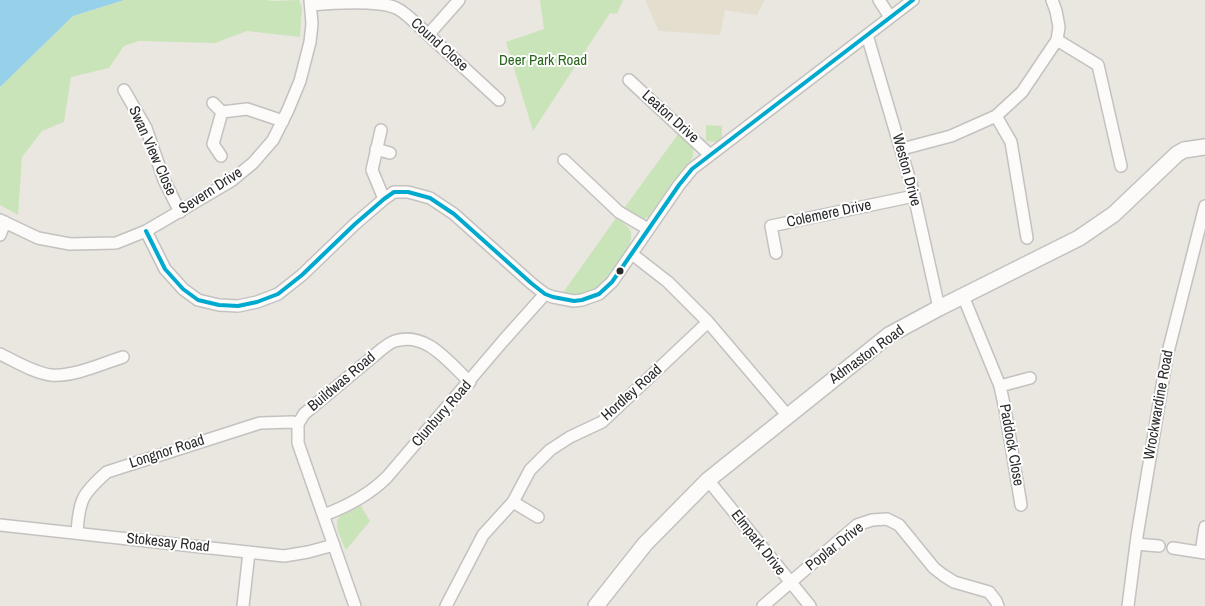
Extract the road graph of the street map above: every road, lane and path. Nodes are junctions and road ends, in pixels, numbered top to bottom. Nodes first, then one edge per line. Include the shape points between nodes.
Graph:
1 (459, 0) edge
2 (879, 0) edge
3 (913, 0) edge
4 (1052, 0) edge
5 (311, 3) edge
6 (890, 17) junction
7 (428, 35) junction
8 (867, 35) junction
9 (1056, 40) junction
10 (629, 80) dead end
11 (124, 90) dead end
12 (499, 100) dead end
13 (213, 103) dead end
14 (222, 112) junction
15 (996, 116) junction
16 (283, 121) junction
17 (381, 130) dead end
18 (1205, 147) edge
19 (376, 149) junction
20 (902, 149) junction
21 (390, 153) dead end
22 (710, 155) junction
23 (221, 156) dead end
24 (564, 160) dead end
25 (1121, 166) dead end
26 (914, 196) junction
27 (384, 198) junction
28 (1205, 206) edge
29 (180, 212) junction
30 (3, 221) edge
31 (648, 229) junction
32 (146, 231) junction
33 (1013, 231) dead end
34 (0, 235) edge
35 (776, 253) dead end
36 (632, 254) junction
37 (545, 294) junction
38 (963, 296) junction
39 (939, 308) junction
40 (708, 322) junction
41 (0, 354) edge
42 (123, 357) dead end
43 (1030, 378) dead end
44 (470, 382) junction
45 (1000, 386) junction
46 (788, 416) junction
47 (298, 424) junction
48 (708, 480) junction
49 (513, 502) junction
50 (1021, 505) dead end
51 (324, 515) junction
52 (538, 518) dead end
53 (0, 525) edge
54 (1205, 527) edge
55 (77, 533) junction
56 (1136, 544) junction
57 (334, 545) junction
58 (1158, 546) dead end
59 (1173, 548) dead end
60 (249, 552) junction
61 (1203, 552) edge
62 (790, 583) junction
63 (244, 606) edge
64 (355, 606) edge
65 (446, 606) edge
66 (596, 606) edge
67 (763, 606) edge
68 (810, 606) edge
69 (998, 606) edge
70 (1128, 606) edge

1 - 7 street
2 - 6 street
3 - 6 street
4 - 9 street via 1058,27
5 - 7 street, Cound Close via 388,5 403,13
5 - 16 street, Severn Drive via 310,42 300,81
6 - 8 street
7 - 12 street, Cound Close
8 - 20 street, Weston Drive
8 - 22 street
9 - 15 street via 1022,92
9 - 25 street via 1098,65
10 - 22 street, Leaton Drive
11 - 29 street, Swan View Close via 146,128 164,180
13 - 14 street
14 - 16 street via 247,109
14 - 23 street via 213,144
15 - 20 street via 951,136
15 - 33 street via 1011,142 1026,233
16 - 29 street, Severn Drive via 273,140 253,163 231,181
17 - 19 street
18 - 38 street, Admaston Road via 1177,154 1114,214 1079,238
19 - 21 street
19 - 27 street via 372,170
20 - 26 street, Weston Drive
22 - 31 street via 692,169
24 - 31 street via 620,212
26 - 35 street, Colemere Drive via 771,226
26 - 39 street, Weston Drive
27 - 32 street via 278,294 238,306 219,306 198,300 183,289 166,269
27 - 37 street via 394,192 408,192 430,198 454,214
28 - 56 street, Wrockwardine Road via 1167,356
29 - 32 street, Severn Drive
30 - 32 street, Severn Drive via 38,238 70,244 116,242
30 - 34 street
31 - 36 street
36 - 37 street via 599,294 574,301
36 - 40 street via 668,282
37 - 44 street, Clunbury Road
38 - 39 street, Admaston Road
38 - 45 street, Paddock Close
39 - 46 street, Admaston Road via 889,336
40 - 46 street
40 - 49 street, Hordley Road via 602,422 550,450 530,470
41 - 42 street via 50,375 81,371
43 - 45 street, Paddock Close
44 - 47 street, Buildwas Road via 433,347 422,341 396,341 382,348 304,414
44 - 51 street, Clunbury Road via 375,490
45 - 50 street, Paddock Close
46 - 48 street, Admaston Road
47 - 51 street, Buildwas Road via 298,443
47 - 55 street, Longnor Road via 260,423 107,472 89,487 79,508
48 - 62 street, Elmpark Drive
48 - 66 street, Admaston Road via 645,544
49 - 52 street
49 - 65 street, Hordley Road via 483,535
51 - 57 street, Buildwas Road
53 - 55 street, Stokesay Road
54 - 61 street
55 - 60 street, Stokesay Road
56 - 58 street
56 - 70 street, Wrockwardine Road
57 - 60 street, Stokesay Road via 284,556
57 - 64 street
59 - 61 street
60 - 63 street
62 - 67 street, Poplar Drive
62 - 68 street, Elmpark Drive
62 - 69 street, Poplar Drive via 857,525 888,519 899,525 934,568 954,582 989,592

